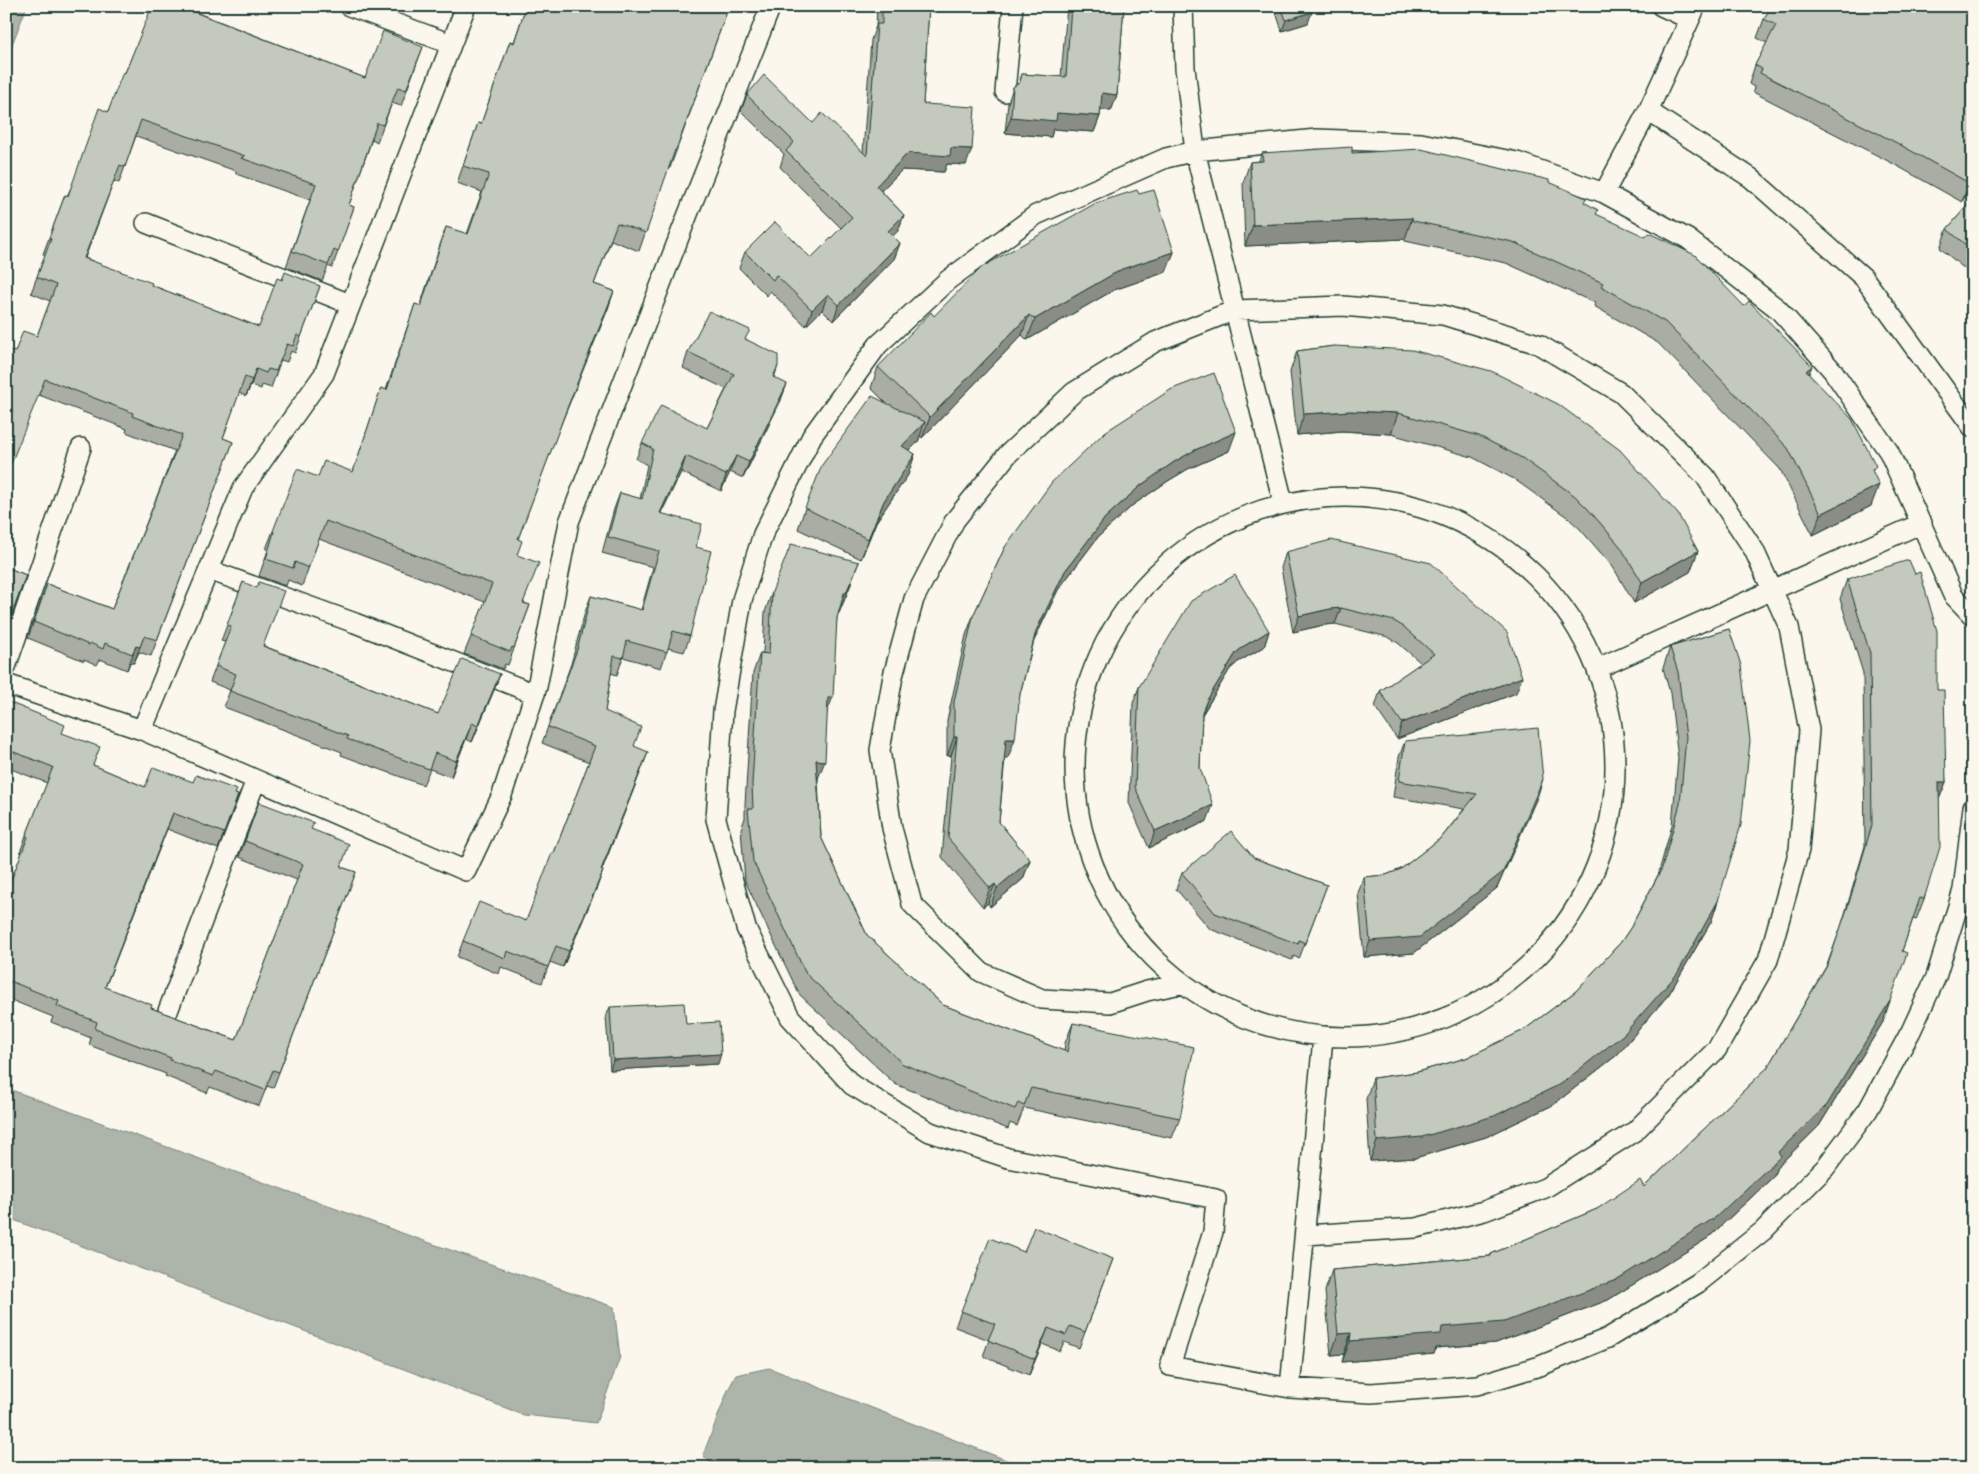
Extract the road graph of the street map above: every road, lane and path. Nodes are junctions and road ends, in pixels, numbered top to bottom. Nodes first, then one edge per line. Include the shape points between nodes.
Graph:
1 (349, 6) edge
2 (466, 6) edge
3 (771, 6) edge
4 (1012, 6) edge
5 (1183, 6) edge
6 (1661, 6) edge
7 (1692, 13) edge
8 (451, 44) junction
9 (1005, 92) dead end
10 (1648, 112) junction
11 (1195, 151) junction
12 (1604, 193) junction
13 (146, 223) dead end
14 (350, 304) junction
15 (1235, 310) junction
16 (1973, 428) edge
17 (81, 448) dead end
18 (1283, 502) junction
19 (1922, 524) junction
20 (209, 570) junction
21 (1772, 591) junction
22 (1973, 616) edge
23 (6, 667) edge
24 (1598, 668) junction
25 (6, 684) edge
26 (535, 694) junction
27 (142, 730) junction
28 (256, 780) junction
29 (1973, 806) edge
30 (1181, 984) junction
31 (168, 1011) dead end
32 (1323, 1038) junction
33 (1305, 1235) junction
34 (1290, 1388) junction

1 - 8 lane
2 - 8 lane
3 - 26 lane via 570,522
4 - 9 lane
5 - 11 lane via 1185,68
6 - 7 lane
7 - 10 lane
8 - 14 lane
10 - 12 lane
10 - 16 lane via 1750,178 1864,278
11 - 12 lane via 1317,139 1421,143 1517,162
11 - 15 lane
11 - 34 lane via 1166,158 1036,215 955,275 878,345 812,436 763,534 742,600 723,711 716,819 746,928 790,1017 852,1085 930,1132 1008,1158 1216,1199 1213,1232 1170,1366
12 - 19 lane via 1688,239 1778,308 1832,371 1889,452
13 - 14 lane
14 - 20 lane via 324,374 243,488
15 - 18 lane
15 - 21 lane via 1343,306 1443,315 1538,344 1621,393 1705,476 1754,550
15 - 30 lane via 1155,342 1074,392 1002,461 955,520 914,599 893,676 880,750 892,828 912,904 981,972 1042,999 1110,1004
17 - 23 lane
18 - 24 lane via 1360,496 1436,511 1504,547 1560,600
18 - 30 lane via 1211,530 1150,576 1104,638 1078,710 1073,787 1090,862 1127,930
19 - 21 lane
19 - 22 lane via 1953,595
20 - 26 lane
20 - 27 lane
21 - 24 lane
21 - 33 lane via 1789,628 1809,730 1799,850 1768,960 1717,1049 1635,1131 1545,1188 1484,1211 1416,1228
24 - 32 lane via 1616,744 1612,822 1585,896 1574,912 1538,959 1476,1006 1402,1033
25 - 27 lane
26 - 28 lane via 502,795 466,870
27 - 28 lane
28 - 31 lane
29 - 34 lane via 1962,890 1936,977 1911,1031 1868,1110 1825,1168 1763,1231 1698,1283 1608,1338 1540,1366 1477,1385 1371,1393
30 - 32 lane via 1225,1011 1273,1029
32 - 33 lane
33 - 34 lane

